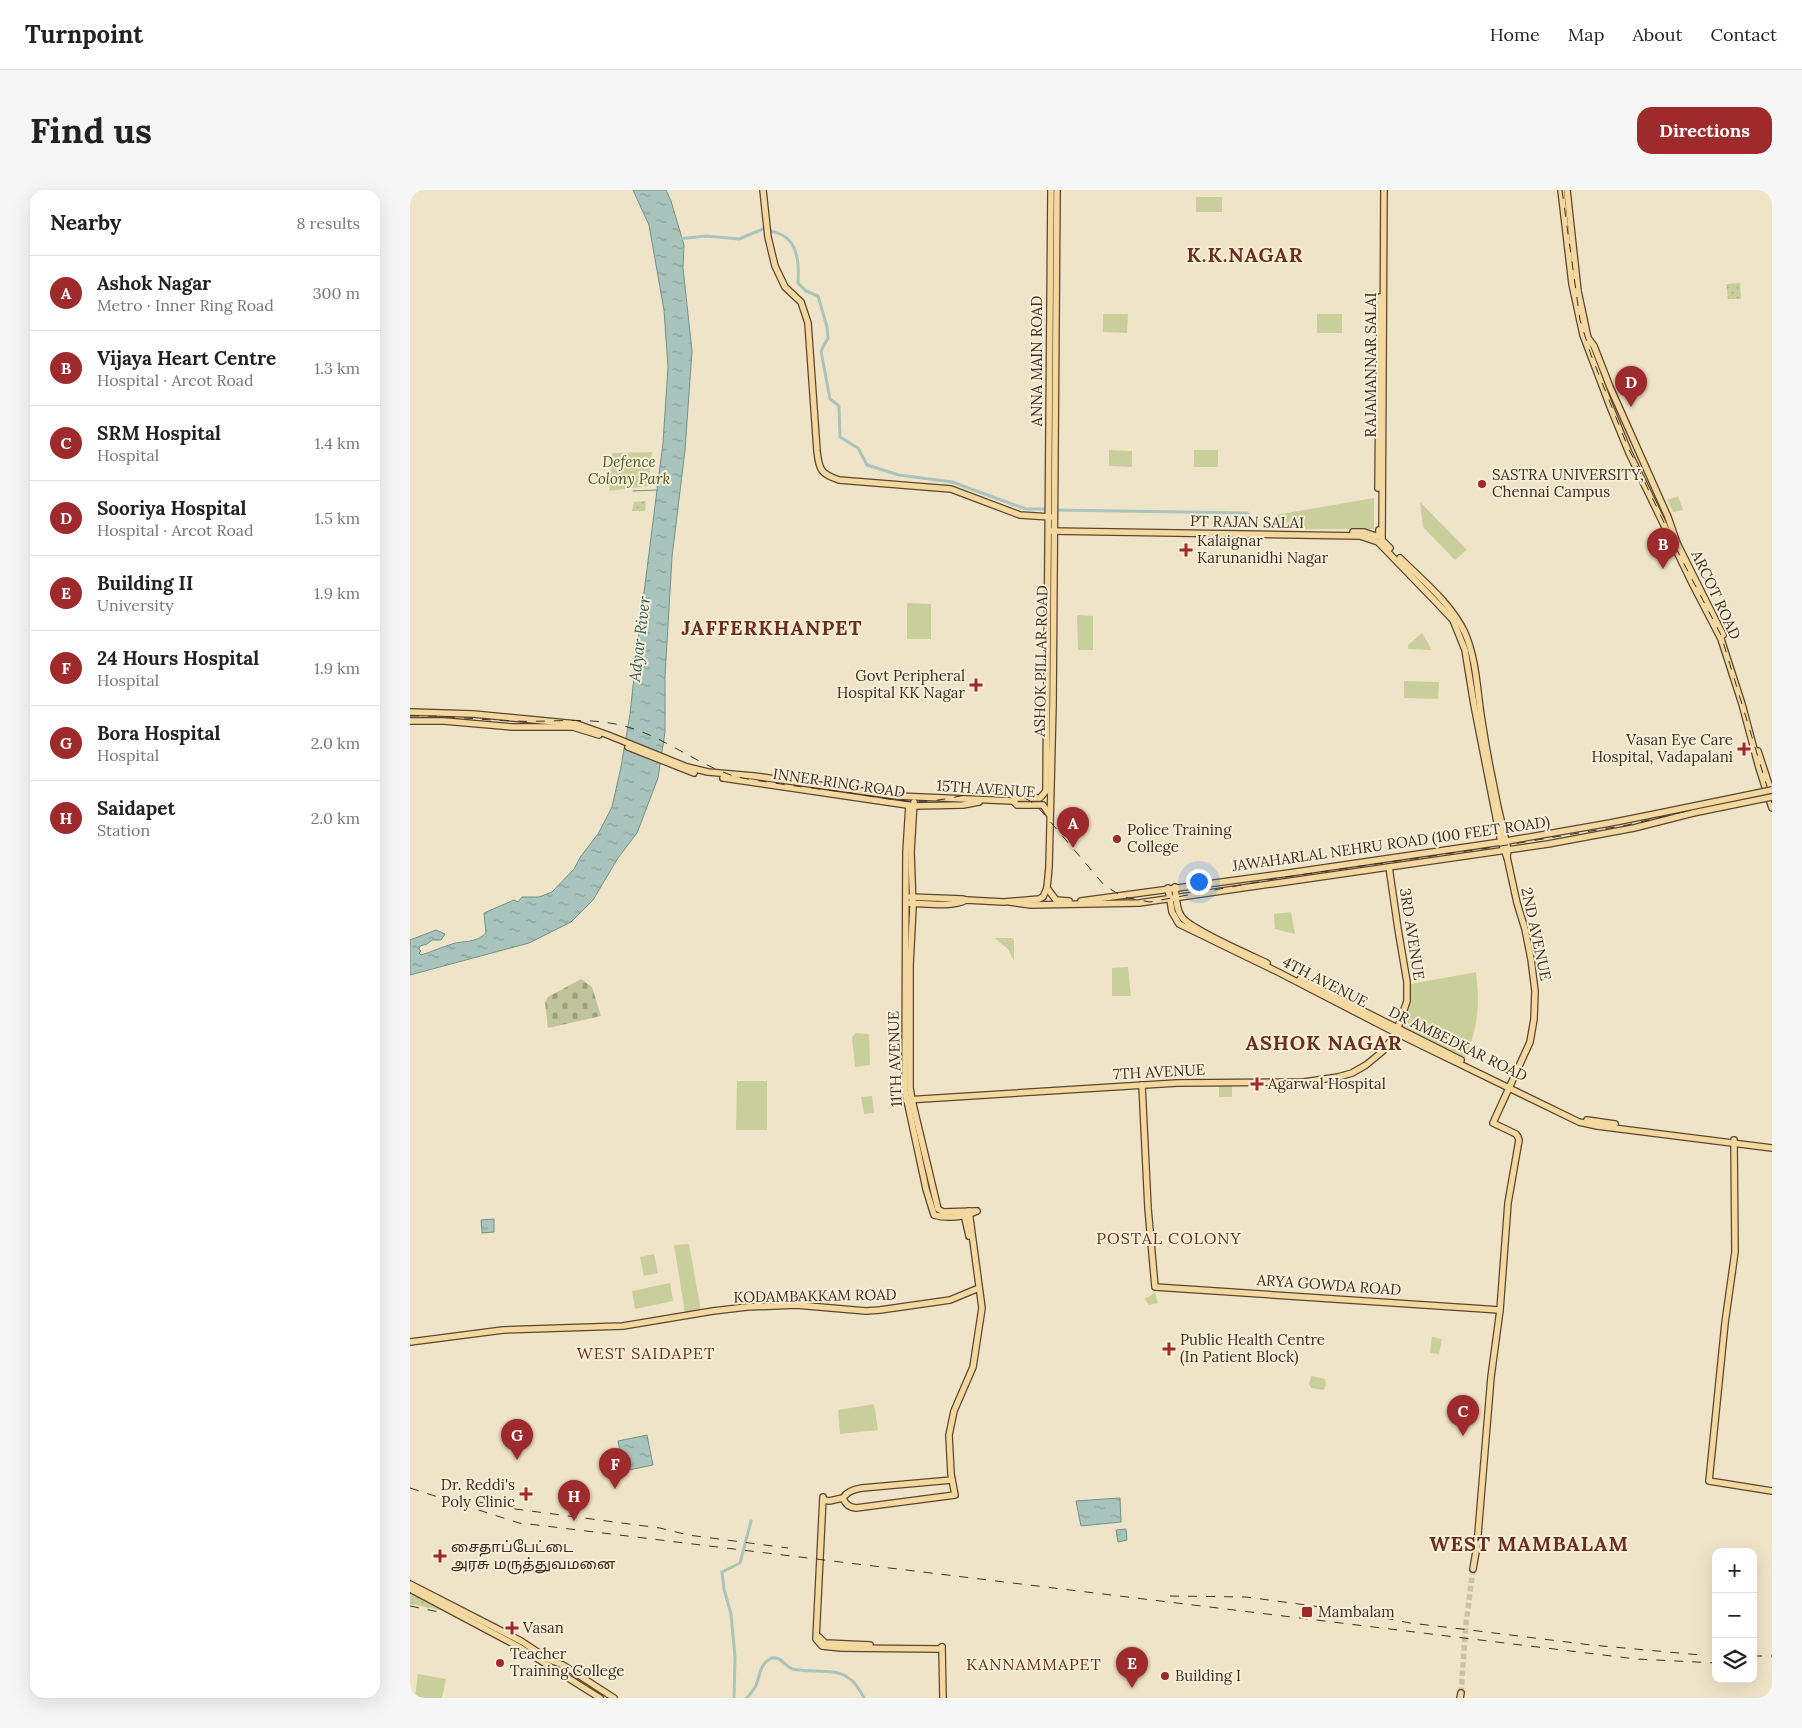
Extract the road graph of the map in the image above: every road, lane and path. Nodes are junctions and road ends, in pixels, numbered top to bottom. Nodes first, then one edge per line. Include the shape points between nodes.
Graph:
1 (763, 190) edge
2 (1051, 190) edge
3 (1057, 190) edge
4 (1383, 190) edge
5 (1561, 190) edge
6 (1567, 190) edge
7 (1609, 384) junction
8 (1602, 387) junction
9 (1052, 512) junction
10 (1052, 530) junction
11 (1379, 539) junction
12 (1741, 697) junction
13 (410, 712) edge
14 (410, 721) edge
15 (575, 726) junction
16 (1750, 727) junction
17 (730, 777) junction
18 (1769, 788) edge
19 (1049, 791) junction
20 (1772, 796) edge
21 (914, 797) junction
22 (986, 800) junction
23 (1014, 801) junction
24 (911, 805) junction
25 (1772, 808) edge
26 (1050, 816) junction
27 (1504, 841) junction
28 (1506, 851) junction
29 (1389, 867) junction
30 (1175, 887) junction
31 (1047, 888) junction
32 (1168, 888) junction
33 (1173, 897) junction
34 (911, 902) junction
35 (1010, 902) junction
36 (1397, 1031) junction
37 (1142, 1085) junction
38 (1510, 1086) junction
39 (909, 1100) junction
40 (1734, 1142) junction
41 (1772, 1146) edge
42 (977, 1288) junction
43 (1500, 1310) junction
44 (410, 1342) edge
45 (952, 1480) junction
46 (1772, 1491) edge
47 (843, 1498) junction
48 (826, 1500) junction
49 (1473, 1566) tunnel mouth
50 (410, 1584) edge
51 (410, 1589) edge
52 (942, 1647) junction
53 (600, 1698) edge
54 (614, 1698) edge
55 (943, 1698) edge

1 - 9 main road via 775,266 785,287 801,302 808,323 818,458 822,471 840,480 951,489 1020,515
2 - 9 main road, ANNA MAIN ROAD
3 - 9 main road, ANNA MAIN ROAD
4 - 11 main road, RAJAMANNAR SALAI
5 - 8 main road, ARCOT ROAD via 1579,321
6 - 7 main road, ARCOT ROAD via 1586,333
7 - 8 main road
7 - 12 main road, ARCOT ROAD via 1677,543 1723,633
8 - 12 main road, ARCOT ROAD via 1653,504 1721,639
9 - 10 main road, ANNA MAIN ROAD
10 - 11 main road, PT RAJAN SALAI via 1364,532
10 - 19 main road, ASHOK PILLAR ROAD
11 - 27 main road via 1453,620 1465,650
11 - 27 main road via 1453,613 1465,634 1472,656
12 - 16 main road, ARCOT ROAD
13 - 15 main road via 473,714
14 - 15 main road via 512,727
15 - 17 main road via 685,770
16 - 18 main road, ARCOT ROAD
16 - 18 main road, ARCOT ROAD
17 - 21 main road, INNER RING ROAD via 754,776
17 - 24 main road, INNER RING ROAD
18 - 20 main road
18 - 25 main road
18 - 27 main road, JAWAHARLAL NEHRU ROAD (100 FEET ROAD), bridge via 1610,824
19 - 23 main road via 1040,798 1017,798
19 - 26 main road, ASHOK PILLAR ROAD
20 - 28 main road, JAWAHARLAL NEHRU ROAD (100 FEET ROAD), bridge via 1634,828
21 - 22 main road, 15TH AVENUE
21 - 24 main road
22 - 23 main road, 15TH AVENUE
22 - 24 main road via 964,806
23 - 26 main road, 15TH AVENUE via 1017,805 1043,805
24 - 34 main road, INNER RING ROAD via 908,852
26 - 31 main road
27 - 28 main road
27 - 30 main road, JAWAHARLAL NEHRU ROAD (100 FEET ROAD)
28 - 29 main road, JAWAHARLAL NEHRU ROAD (100 FEET ROAD)
28 - 38 main road, 2ND AVENUE via 1525,929 1535,991 1530,1042
29 - 33 main road, JAWAHARLAL NEHRU ROAD (100 FEET ROAD)
29 - 36 main road, 3RD AVENUE via 1408,992
30 - 32 main road, JAWAHARLAL NEHRU ROAD (100 FEET ROAD)
30 - 33 main road
31 - 32 main road, JAWAHARLAL NEHRU ROAD (100 FEET ROAD) via 1056,900 1065,901
31 - 35 main road via 1039,899
32 - 33 main road, 4TH AVENUE
33 - 35 main road, JAWAHARLAL NEHRU ROAD (100 FEET ROAD) via 1138,902 1031,905
33 - 36 main road, 4TH AVENUE via 1172,912 1179,924
34 - 35 main road via 962,898
34 - 39 main road, 11TH AVENUE
36 - 37 main road, 7TH AVENUE via 1383,1051 1366,1065 1338,1078 1304,1082
36 - 38 main road, 4TH AVENUE
37 - 39 main road, 7TH AVENUE
37 - 43 main road, ARYA GOWDA ROAD via 1155,1287
38 - 40 main road, DR AMBEDKAR ROAD via 1582,1119
38 - 43 main road, 2ND AVENUE via 1493,1123 1518,1137 1508,1203
39 - 42 main road, 11TH AVENUE via 934,1215 966,1213
40 - 41 main road, DR AMBEDKAR ROAD
40 - 46 main road via 1735,1252 1709,1481
42 - 44 main road, KODAMBAKKAM ROAD via 950,1300 898,1309 753,1307 623,1326 503,1330
42 - 45 main road, 11TH AVENUE via 980,1312 973,1367 954,1411 949,1435
43 - 49 main road
45 - 47 main road via 862,1488 852,1490
45 - 47 main road, 11TH AVENUE via 955,1495 856,1508 845,1504
47 - 48 main road
48 - 52 main road via 820,1639 828,1643
48 - 52 main road via 822,1516 815,1638 822,1646
50 - 54 main road via 563,1665
51 - 53 main road via 518,1646
52 - 55 main road

